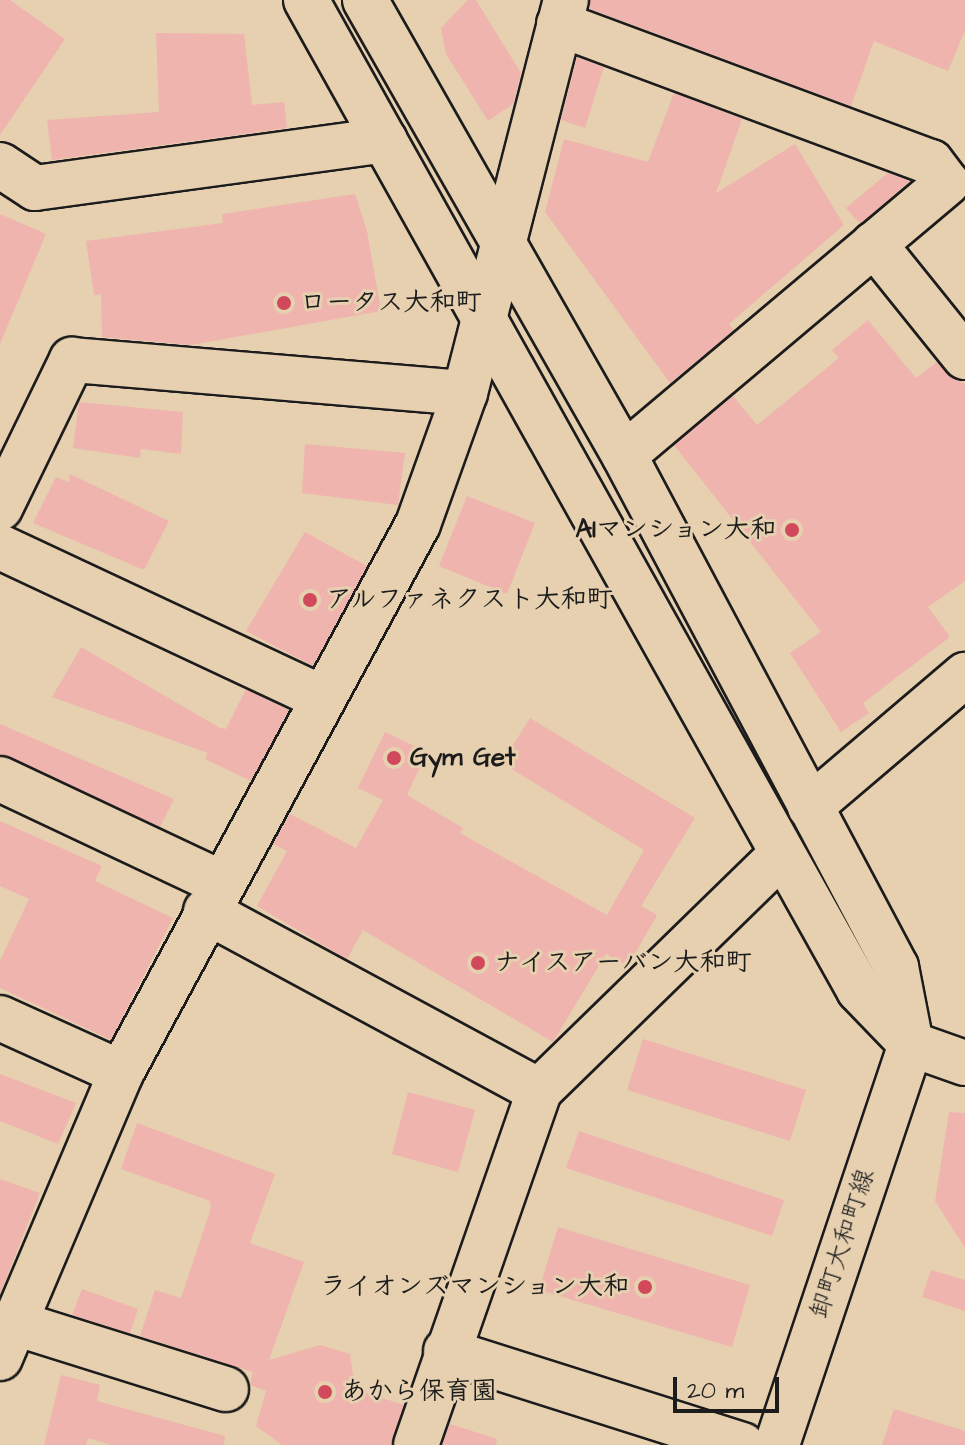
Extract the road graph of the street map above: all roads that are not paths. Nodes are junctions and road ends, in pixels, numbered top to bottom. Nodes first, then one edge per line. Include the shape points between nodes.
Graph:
1 (306, 0) edge
2 (365, 0) edge
3 (563, 12) edge
4 (385, 140) junction
5 (0, 165) edge
6 (874, 244) junction
7 (504, 246) junction
8 (484, 318) junction
9 (965, 357) edge
10 (465, 393) junction
11 (624, 455) junction
12 (0, 508) edge
13 (0, 547) edge
14 (965, 675) edge
15 (323, 698) junction
16 (0, 779) edge
17 (810, 807) junction
18 (780, 856) junction
19 (214, 897) junction
20 (0, 1018) edge
21 (911, 1044) junction
22 (965, 1063) edge
23 (121, 1073) junction
24 (539, 1091) junction
25 (8, 1341) edge
26 (446, 1351) junction
27 (226, 1389) dead end
28 (416, 1445) edge
29 (742, 1445) edge
30 (777, 1445) edge

1 - 4 street
2 - 7 street
3 - 6 street via 931,162 947,183
3 - 7 street
4 - 5 street via 35,188
4 - 8 street
6 - 9 street
6 - 11 street
7 - 8 street
7 - 11 street
8 - 10 street
8 - 18 street
10 - 12 street via 72,360
10 - 15 street via 418,524
11 - 17 street
13 - 15 street
14 - 17 street
15 - 19 street
16 - 19 street
17 - 21 street via 896,967
18 - 21 street via 859,990
18 - 24 street
19 - 23 street
19 - 24 street
20 - 23 street
21 - 22 street
21 - 30 street, 卸町大和町線
23 - 25 street
24 - 26 street
25 - 27 street
26 - 28 street
26 - 29 street

